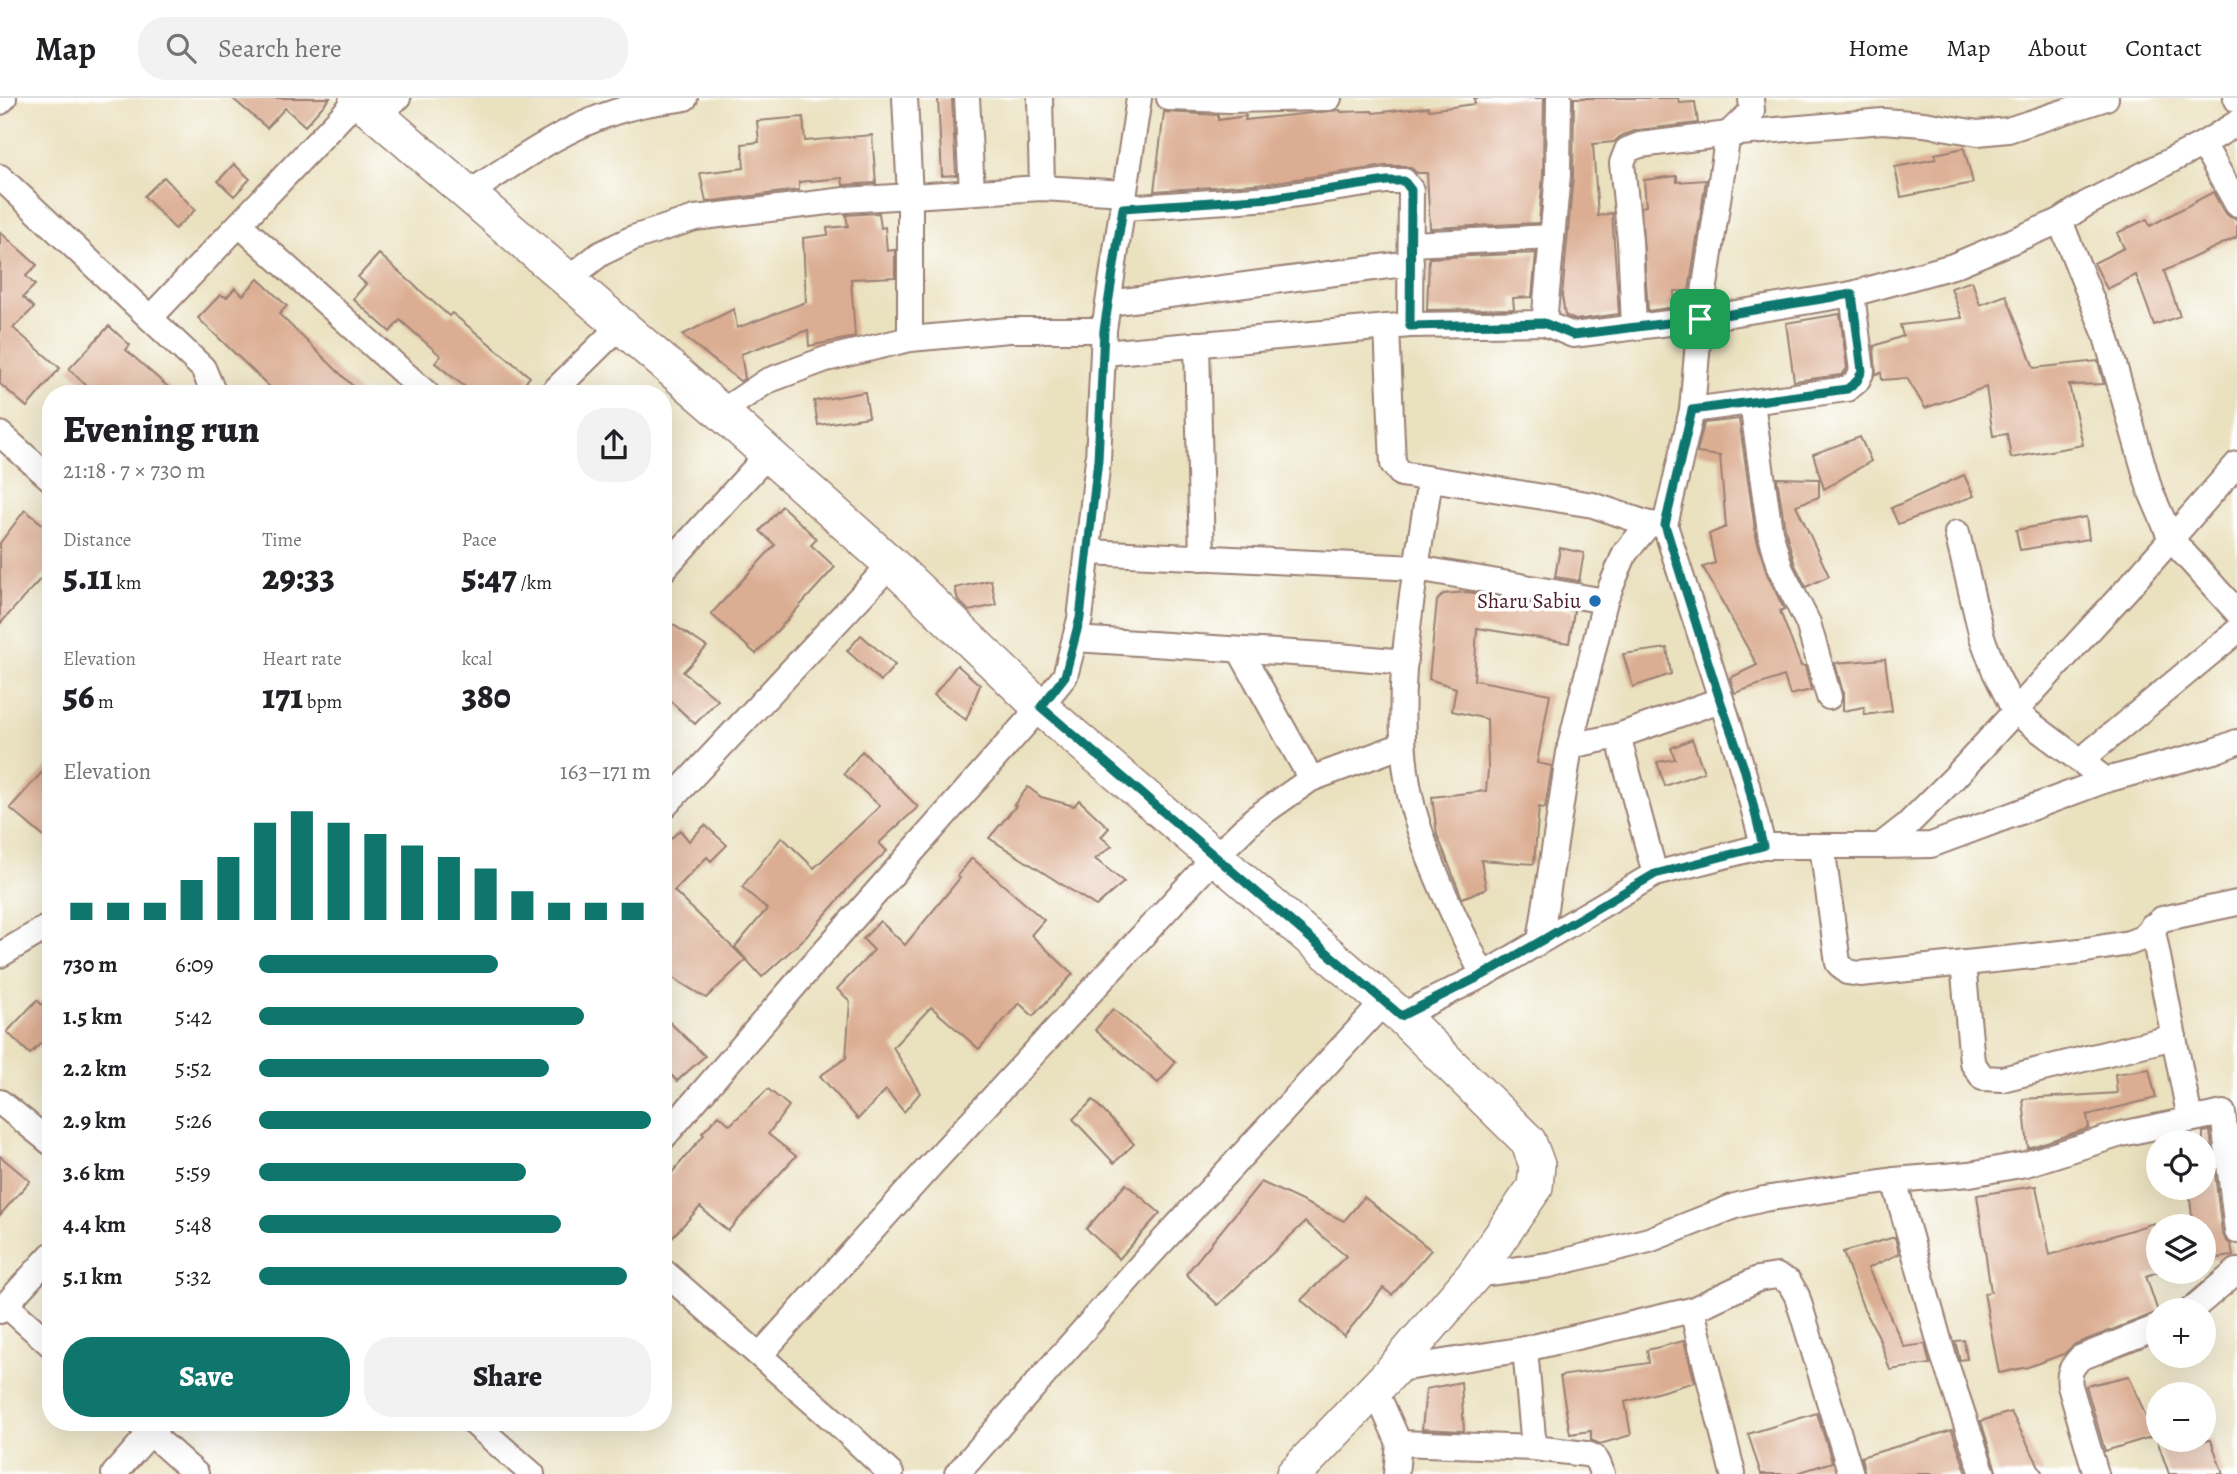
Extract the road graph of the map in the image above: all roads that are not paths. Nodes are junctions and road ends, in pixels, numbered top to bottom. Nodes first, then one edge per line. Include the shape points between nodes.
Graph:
1 (4, 98) edge
2 (685, 98) edge
3 (905, 98) edge
4 (967, 98) edge
5 (1040, 98) edge
6 (1139, 98) edge
7 (1169, 98) edge
8 (1329, 98) edge
9 (1559, 98) edge
10 (1751, 98) edge
11 (2106, 98) edge
12 (0, 102) edge
13 (372, 102) edge
14 (634, 102) edge
15 (2052, 107) edge
16 (2237, 123) edge
17 (1728, 134) junction
18 (2203, 144) junction
19 (0, 177) edge
20 (1042, 188) junction
21 (972, 192) junction
22 (468, 194) junction
23 (910, 196) junction
24 (1124, 200) junction
25 (2237, 204) edge
26 (2060, 221) junction
27 (240, 225) junction
28 (1552, 237) junction
29 (1411, 253) junction
30 (567, 280) junction
31 (1852, 294) junction
32 (1108, 303) junction
33 (150, 318) junction
34 (1700, 319) junction
35 (1544, 323) junction
36 (620, 326) junction
37 (1398, 326) junction
38 (1634, 326) junction
39 (910, 339) junction
40 (1104, 341) junction
41 (1197, 344) junction
42 (210, 385) edge
43 (417, 385) edge
44 (560, 385) edge
45 (1752, 403) junction
46 (1692, 410) junction
47 (721, 412) junction
48 (0, 434) edge
49 (768, 454) junction
50 (2237, 464) edge
51 (42, 471) edge
52 (1430, 479) junction
53 (1657, 524) junction
54 (1957, 533) dead end
55 (2171, 539) junction
56 (1088, 552) junction
57 (1202, 558) junction
58 (672, 560) edge
59 (891, 564) junction
60 (1417, 568) junction
61 (1605, 601) junction
62 (2237, 612) edge
63 (2237, 631) edge
64 (1075, 639) junction
65 (1240, 651) junction
66 (1405, 662) junction
67 (1829, 697) dead end
68 (1720, 700) junction
69 (1041, 707) junction
70 (2015, 712) junction
71 (1618, 736) junction
72 (1403, 745) junction
73 (1570, 747) junction
74 (2230, 750) edge
75 (2080, 761) junction
76 (1311, 779) junction
77 (2106, 780) junction
78 (672, 798) edge
79 (1763, 846) junction
80 (1822, 846) junction
81 (1880, 846) junction
82 (1215, 857) junction
83 (1655, 874) junction
84 (2237, 902) edge
85 (2152, 926) junction
86 (42, 930) edge
87 (1540, 941) junction
88 (0, 955) edge
89 (1963, 963) junction
90 (1483, 975) junction
91 (1393, 1009) junction
92 (2174, 1037) junction
93 (0, 1102) edge
94 (2230, 1112) edge
95 (2190, 1119) junction
96 (672, 1128) edge
97 (42, 1136) edge
98 (1894, 1180) junction
99 (2237, 1231) edge
100 (42, 1265) edge
101 (2237, 1270) edge
102 (1474, 1275) junction
103 (672, 1279) edge
104 (2205, 1298) edge
105 (3, 1308) edge
106 (1692, 1310) junction
107 (2146, 1332) edge
108 (42, 1338) edge
109 (1525, 1349) junction
110 (760, 1355) junction
111 (1384, 1378) junction
112 (145, 1431) edge
113 (154, 1431) edge
114 (483, 1431) edge
115 (1399, 1443) junction
116 (1534, 1448) junction
117 (114, 1474) edge
118 (196, 1474) edge
119 (531, 1474) edge
120 (891, 1474) edge
121 (957, 1474) edge
122 (1294, 1474) edge
123 (1396, 1474) edge
124 (1602, 1474) edge
125 (1733, 1474) edge
126 (1851, 1474) edge
127 (1983, 1474) edge
128 (2096, 1474) edge

1 - 12 street
2 - 14 street
3 - 23 street
4 - 21 street
5 - 20 street
6 - 24 street
7 - 8 street
9 - 28 street
10 - 17 street via 1752,111
11 - 15 street
13 - 22 street
13 - 27 street
14 - 22 street via 540,146
15 - 17 street via 2008,130 1978,132 1883,121
16 - 18 street
17 - 34 street
17 - 38 street via 1627,150 1622,163
18 - 25 street
18 - 26 street
19 - 33 street
20 - 21 street
20 - 24 street
21 - 23 street
22 - 30 street
23 - 30 street via 695,218 633,238 600,254
23 - 39 street
24 - 29 street via 1271,198 1404,181 1411,190
24 - 32 street
26 - 31 street via 1953,266
26 - 55 street via 2105,333 2150,490
27 - 33 street
27 - 43 street
28 - 29 street
28 - 35 street
29 - 32 street
29 - 37 street
30 - 36 street
31 - 34 street
31 - 45 street via 1862,371 1857,381 1847,389
32 - 40 street
33 - 42 street via 203,368
34 - 38 street
34 - 46 street
35 - 37 street
35 - 38 street via 1573,335
36 - 44 street
36 - 47 street
37 - 41 street
37 - 52 street via 1393,464 1401,474
39 - 40 street via 1009,330
39 - 47 street via 826,359 767,381
40 - 41 street
40 - 56 street
41 - 57 street
45 - 46 street
45 - 67 street via 1770,532 1781,570 1808,622
46 - 53 street
47 - 49 street
48 - 51 street
49 - 58 street
49 - 59 street
50 - 55 street
52 - 53 street via 1593,505
52 - 60 street
53 - 61 street via 1625,553
53 - 68 street
54 - 70 street via 1982,637
55 - 62 street
55 - 70 street
56 - 57 street
56 - 64 street
57 - 60 street
59 - 69 street
59 - 78 street
60 - 61 street
60 - 66 street
61 - 73 street
63 - 75 street
64 - 65 street
64 - 69 street via 1065,676
65 - 66 street
65 - 76 street
66 - 72 street
68 - 71 street
68 - 79 street via 1745,771
69 - 82 street
69 - 96 street
70 - 75 street
70 - 81 street via 1907,825
71 - 73 street
71 - 83 street
72 - 76 street
72 - 90 street via 1413,807 1440,887
73 - 87 street
74 - 77 street
75 - 77 street
76 - 82 street via 1254,819
77 - 81 street via 1931,845
79 - 80 street
79 - 83 street
80 - 81 street
80 - 89 street via 1838,963 1847,972
82 - 91 street
82 - 110 street
83 - 87 street
84 - 85 street via 2162,919
85 - 89 street via 2142,938 2129,943
85 - 92 street
86 - 88 street
87 - 90 street
89 - 92 street via 1972,1062 1983,1078 2002,1079
90 - 91 street
91 - 102 street via 1528,1141 1537,1165 1535,1187
91 - 121 street via 1147,1258
92 - 95 street
93 - 97 street
94 - 95 street
94 - 99 street
95 - 98 street via 2121,1134 2026,1164
98 - 102 street via 1735,1206 1649,1240 1549,1265
98 - 127 street via 1944,1358
100 - 105 street
101 - 104 street
102 - 111 street
103 - 110 street
105 - 108 street
106 - 109 street
106 - 125 street
106 - 126 street via 1758,1279 1777,1276 1789,1282
107 - 128 street via 2080,1358 2071,1367 2070,1387
109 - 111 street
109 - 116 street
110 - 120 street
111 - 115 street
111 - 122 street
112 - 117 street
113 - 118 street
114 - 119 street
115 - 116 street
115 - 123 street
116 - 124 street via 1592,1455

